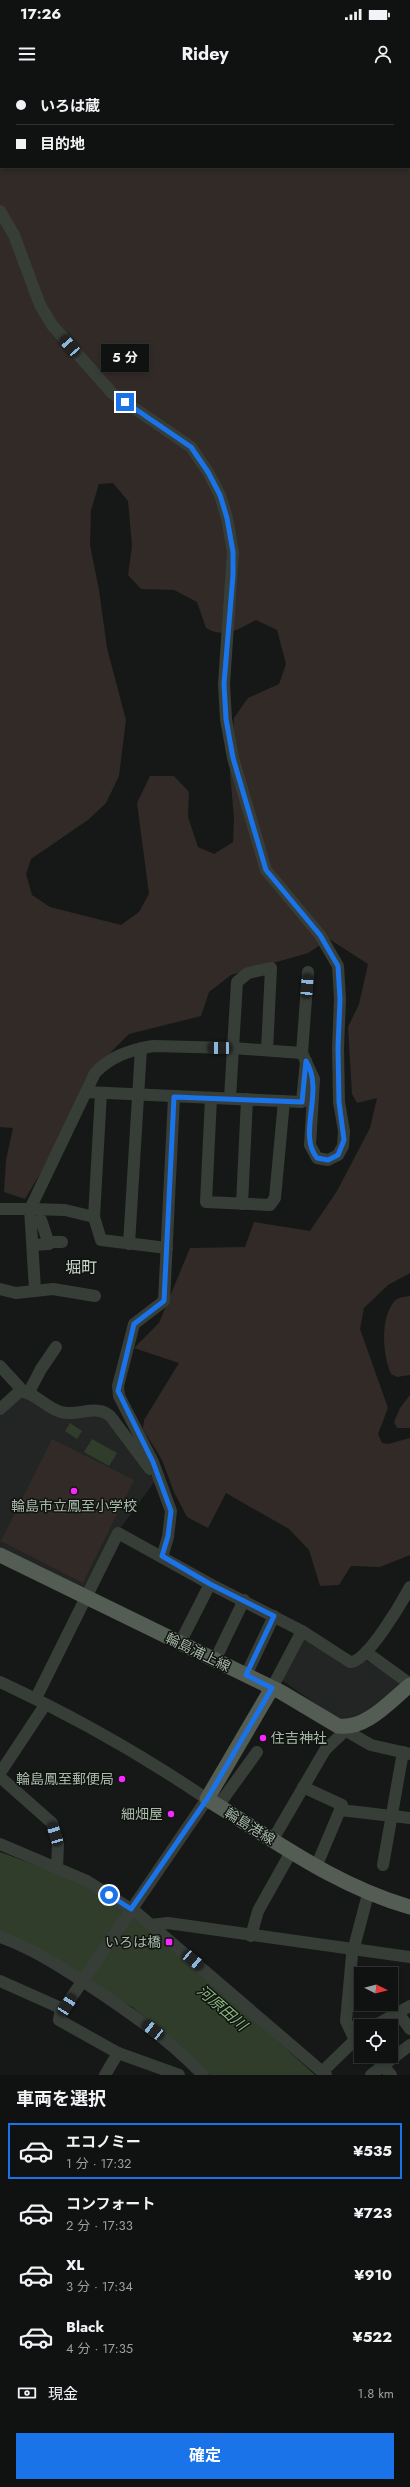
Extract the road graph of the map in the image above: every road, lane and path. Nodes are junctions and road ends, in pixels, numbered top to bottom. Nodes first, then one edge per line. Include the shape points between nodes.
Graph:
1 (0, 211) edge
2 (308, 972) dead end
3 (141, 1048) junction
4 (233, 1048) junction
5 (267, 1050) junction
6 (304, 1057) junction
7 (86, 1092) junction
8 (101, 1093) junction
9 (138, 1094) junction
10 (174, 1097) junction
11 (211, 1098) junction
12 (230, 1098) junction
13 (247, 1099) junction
14 (284, 1101) junction
15 (242, 1204) junction
16 (0, 1208) edge
17 (30, 1209) junction
18 (94, 1217) junction
19 (41, 1220) dead end
20 (49, 1242) junction
21 (62, 1242) dead end
22 (129, 1244) junction
23 (33, 1245) junction
24 (167, 1248) junction
25 (0, 1289) edge
26 (35, 1289) junction
27 (95, 1296) dead end
28 (56, 1347) dead end
29 (0, 1366) edge
30 (26, 1392) junction
31 (0, 1409) edge
32 (159, 1477) junction
33 (0, 1555) edge
34 (162, 1556) junction
35 (210, 1584) junction
36 (410, 1587) edge
37 (86, 1598) junction
38 (244, 1600) junction
39 (274, 1616) junction
40 (302, 1631) junction
41 (180, 1643) junction
42 (366, 1652) junction
43 (215, 1660) junction
44 (246, 1675) junction
45 (0, 1682) edge
46 (410, 1685) edge
47 (272, 1688) junction
48 (41, 1702) junction
49 (349, 1726) junction
50 (257, 1752) dead end
51 (408, 1752) edge
52 (0, 1773) edge
53 (0, 1777) edge
54 (303, 1787) junction
55 (212, 1803) junction
56 (340, 1810) junction
57 (391, 1816) junction
58 (410, 1818) edge
59 (272, 1841) junction
60 (0, 1844) edge
61 (291, 1852) junction
62 (383, 1865) dead end
63 (316, 1867) junction
64 (58, 1868) junction
65 (368, 1894) junction
66 (410, 1907) edge
67 (130, 1911) junction
68 (151, 1925) junction
69 (251, 1936) junction
70 (0, 1937) edge
71 (355, 1950) junction
72 (410, 1957) edge
73 (83, 1980) junction
74 (0, 1981) edge
75 (410, 2006) edge
76 (63, 2009) junction
77 (398, 2013) junction
78 (387, 2019) edge
79 (410, 2029) edge
80 (354, 2031) edge
81 (354, 2042) edge
82 (410, 2045) edge
83 (398, 2051) edge
84 (118, 2053) junction
85 (378, 2063) edge
86 (381, 2063) edge
87 (324, 2074) edge
88 (105, 2075) edge
89 (179, 2075) edge
90 (203, 2075) edge
91 (371, 2075) edge
92 (391, 2075) edge

1 - 6 street via 14,236 40,305 52,326 112,393 191,447 220,495 233,552 224,684 226,719 233,758 266,870 320,935 338,966 339,1102 344,1140 338,1155 328,1160 317,1158 310,1145 314,1078
2 - 6 street
3 - 4 street
3 - 7 street via 106,1061 95,1073
3 - 9 street
4 - 5 street
4 - 5 street via 237,982 248,973 271,968
4 - 12 street
5 - 6 street
6 - 14 street via 302,1102
7 - 8 street
7 - 17 street
8 - 9 street
8 - 18 street
9 - 10 street
9 - 22 street
10 - 11 street
10 - 24 street
11 - 12 street
11 - 15 street via 206,1202
12 - 13 street
13 - 14 street
13 - 15 street
14 - 15 street via 276,1198 270,1205
16 - 17 street
17 - 18 street via 64,1210
17 - 23 street
18 - 22 street via 101,1240
19 - 20 street
20 - 21 street
20 - 23 street
22 - 24 street
23 - 26 street
24 - 32 street via 164,1301 134,1324 118,1386 119,1396
25 - 26 street via 16,1293
26 - 27 street
28 - 30 street
29 - 30 street
30 - 31 street via 20,1391
30 - 32 street via 60,1412 99,1411 107,1414 154,1475
32 - 34 street via 171,1511
33 - 37 main road, 輪島浦上線
34 - 35 street
34 - 37 street via 118,1533
35 - 38 street
35 - 41 street
36 - 42 street
37 - 41 main road, 輪島浦上線
37 - 48 street
38 - 39 street
38 - 43 street
39 - 40 street
39 - 44 street
40 - 42 street via 350,1662 356,1662
40 - 47 street
41 - 43 main road, 輪島浦上線
42 - 46 street
43 - 44 main road, 輪島浦上線
44 - 47 main road, 輪島浦上線
45 - 48 street
46 - 49 main road via 364,1722
47 - 49 main road, 輪島浦上線 via 335,1724
47 - 55 main road
48 - 52 street
48 - 55 street via 134,1754
49 - 51 street via 350,1733 362,1741
49 - 54 street via 325,1750
50 - 55 street
51 - 57 street
53 - 64 street via 52,1824 58,1844
54 - 56 street via 342,1805
54 - 59 street
55 - 59 main road, 輪島港線
55 - 67 street
56 - 57 street
56 - 63 street
57 - 58 street
57 - 62 street
59 - 61 main road, 輪島港線
60 - 64 street
61 - 63 main road, 輪島港線
61 - 69 street via 258,1911
63 - 65 main road, 輪島港線
64 - 67 street via 87,1882
65 - 66 main road, 輪島港線
65 - 71 street
67 - 68 street
67 - 73 street
68 - 69 street via 168,1923
68 - 87 street
69 - 71 street
70 - 73 street
71 - 72 street
71 - 80 street via 352,1955 346,2021
73 - 76 street
73 - 90 street via 145,2023 174,2046
74 - 76 street
75 - 77 street
76 - 84 street via 58,2020
77 - 78 street
77 - 79 street
81 - 87 street
82 - 83 street
84 - 88 street
84 - 89 street
85 - 91 street
86 - 92 street

